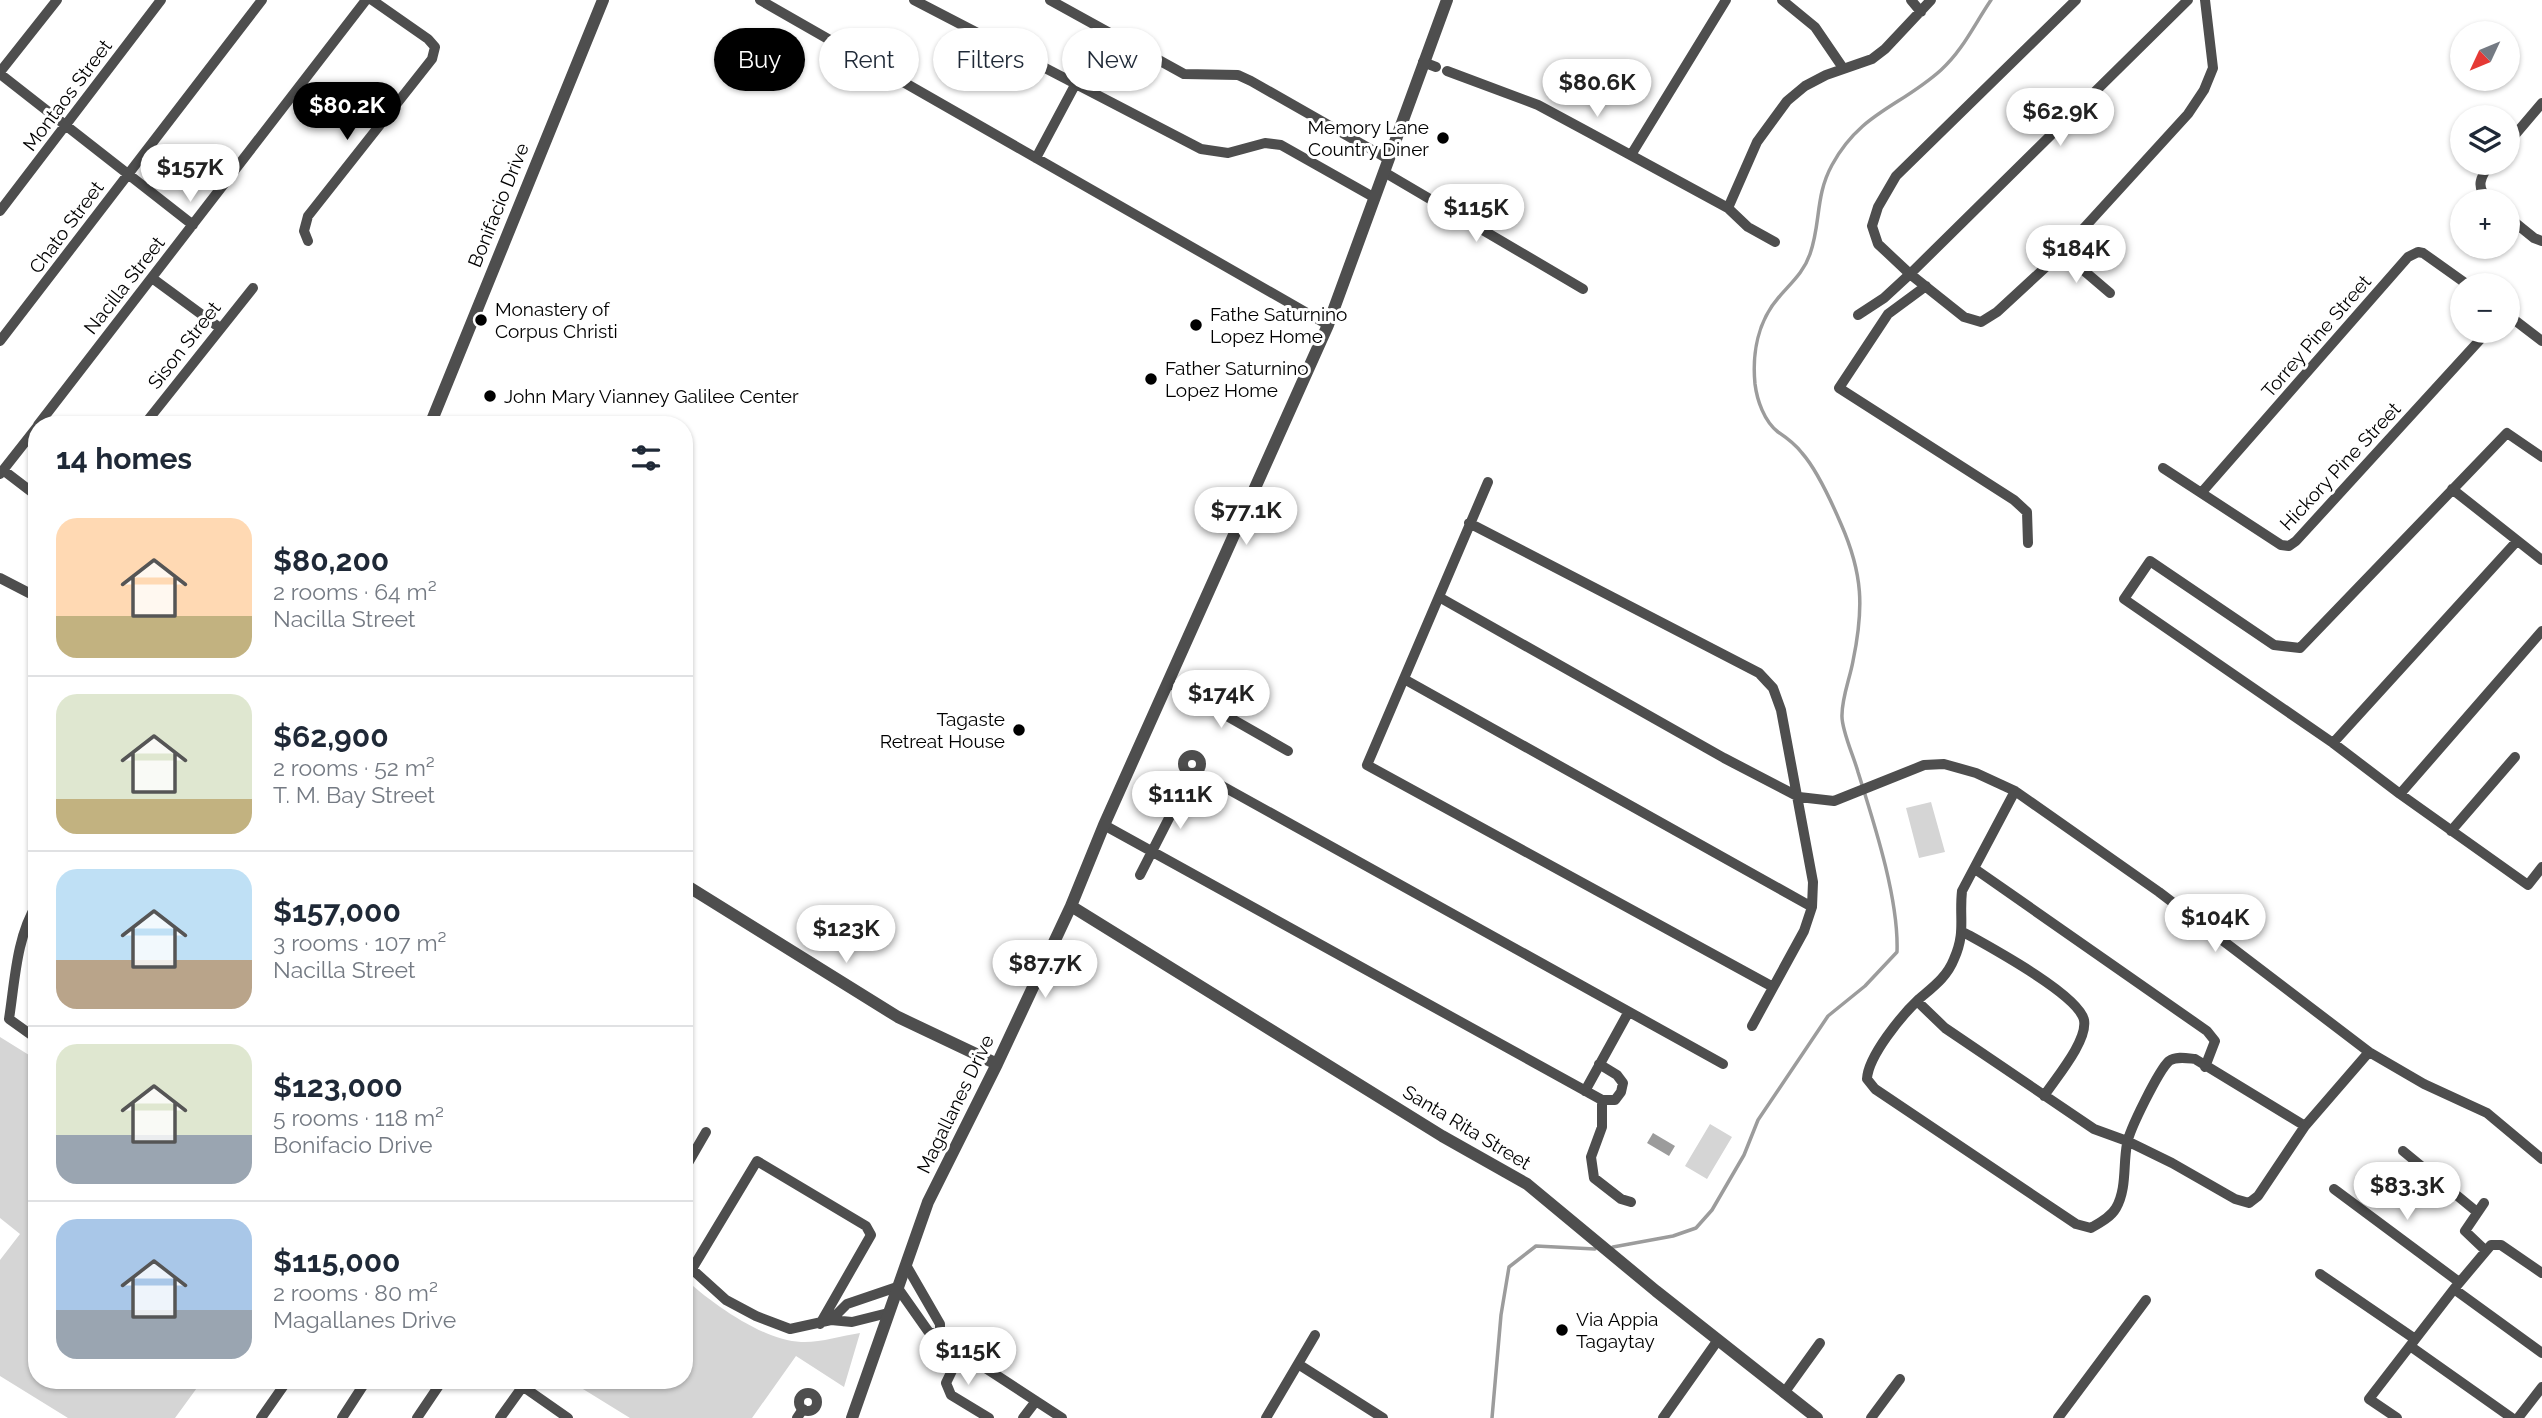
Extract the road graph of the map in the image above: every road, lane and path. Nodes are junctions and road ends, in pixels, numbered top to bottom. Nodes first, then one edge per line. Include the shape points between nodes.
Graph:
1 (57, 0) edge
2 (160, 0) edge
3 (262, 0) edge
4 (366, 0) edge
5 (372, 0) edge
6 (603, 0) edge
7 (760, 0) edge
8 (914, 0) edge
9 (1050, 0) edge
10 (1447, 0) edge
11 (1726, 0) edge
12 (1782, 0) edge
13 (1911, 0) edge
14 (1931, 0) edge
15 (2076, 0) edge
16 (2188, 0) edge
17 (2205, 0) edge
18 (1921, 12) junction
19 (1423, 62) junction
20 (1437, 67) dead end
21 (1843, 68) junction
22 (1447, 71) dead end
23 (0, 73) edge
24 (1062, 78) edge
25 (1072, 91) edge
26 (1087, 91) edge
27 (2542, 103) edge
28 (66, 127) junction
29 (2520, 129) edge
30 (1631, 155) junction
31 (1036, 158) junction
32 (1388, 159) junction
33 (1384, 172) junction
34 (128, 175) junction
35 (1375, 198) junction
36 (1728, 208) junction
37 (0, 211) edge
38 (193, 225) junction
39 (2520, 227) edge
40 (308, 241) dead end
41 (2542, 241) edge
42 (1775, 242) dead end
43 (2062, 252) junction
44 (2451, 273) edge
45 (1910, 274) junction
46 (152, 278) junction
47 (1926, 286) junction
48 (253, 288) dead end
49 (1583, 289) dead end
50 (2110, 293) dead end
51 (1858, 315) dead end
52 (2520, 324) edge
53 (1328, 325) junction
54 (219, 328) junction
55 (0, 341) edge
56 (2542, 341) edge
57 (2477, 343) edge
58 (45, 416) edge
59 (151, 416) edge
60 (434, 416) edge
61 (28, 438) edge
62 (2542, 457) edge
63 (2163, 468) dead end
64 (2, 472) edge
65 (1488, 482) dead end
66 (2452, 489) junction
67 (28, 490) edge
68 (2202, 492) junction
69 (1469, 523) junction
70 (2517, 541) junction
71 (2028, 544) dead end
72 (2542, 560) edge
73 (0, 578) edge
74 (28, 592) edge
75 (1439, 597) junction
76 (2542, 631) edge
77 (1404, 679) junction
78 (1169, 683) junction
79 (2333, 743) junction
80 (1288, 751) dead end
81 (2515, 757) dead end
82 (2015, 791) junction
83 (2400, 794) junction
84 (1799, 797) junction
85 (1104, 825) junction
86 (2451, 831) junction
87 (1153, 850) junction
88 (2542, 867) edge
89 (1975, 869) junction
90 (1140, 875) dead end
91 (693, 890) edge
92 (1071, 906) junction
93 (1812, 907) junction
94 (28, 920) edge
95 (1963, 932) junction
96 (1773, 987) junction
97 (1917, 1001) junction
98 (1628, 1013) junction
99 (1752, 1026) dead end
100 (28, 1033) edge
101 (2369, 1052) junction
102 (998, 1064) junction
103 (1599, 1064) junction
104 (1723, 1064) dead end
105 (2204, 1067) junction
106 (1585, 1091) junction
107 (2044, 1096) junction
108 (1602, 1100) junction
109 (2305, 1126) junction
110 (705, 1132) dead end
111 (2127, 1141) junction
112 (2403, 1151) dead end
113 (693, 1154) edge
114 (2542, 1159) edge
115 (2334, 1189) dead end
116 (1631, 1202) dead end
117 (2484, 1203) dead end
118 (2477, 1212) junction
119 (2486, 1251) junction
120 (693, 1257) edge
121 (906, 1265) junction
122 (693, 1270) edge
123 (2542, 1273) edge
124 (2320, 1274) dead end
125 (2457, 1285) junction
126 (897, 1287) junction
127 (2146, 1300) dead end
128 (888, 1313) junction
129 (831, 1320) junction
130 (820, 1324) junction
131 (1315, 1335) dead end
132 (940, 1336) junction
133 (1718, 1340) junction
134 (1820, 1343) dead end
135 (2412, 1343) junction
136 (961, 1352) junction
137 (2542, 1353) edge
138 (1298, 1364) junction
139 (1900, 1379) dead end
140 (2542, 1387) edge
141 (281, 1389) edge
142 (361, 1389) edge
143 (437, 1389) edge
144 (516, 1389) edge
145 (527, 1389) edge
146 (1784, 1392) junction
147 (1036, 1401) junction
148 (261, 1418) edge
149 (342, 1418) edge
150 (417, 1418) edge
151 (500, 1418) edge
152 (568, 1418) edge
153 (852, 1418) edge
154 (989, 1418) edge
155 (1023, 1418) edge
156 (1062, 1418) edge
157 (1266, 1418) edge
158 (1383, 1418) edge
159 (1663, 1418) edge
160 (1817, 1418) edge
161 (1871, 1418) edge
162 (2058, 1418) edge
163 (2397, 1418) edge
164 (2512, 1418) edge
165 (2518, 1418) edge

1 - 23 street
2 - 28 street, Montaos Street
3 - 34 street, Chato Street
4 - 38 street, Nacilla Street
5 - 40 street via 428,39 435,47 432,59 308,216 304,230
6 - 60 street, Bonifacio Drive
7 - 31 street
8 - 24 street
9 - 32 street via 1184,74 1238,75 1251,81
10 - 19 street, Magallanes Drive
11 - 30 street
12 - 21 street via 1815,27
13 - 18 street
14 - 18 street
15 - 45 street via 1896,176 1872,226 1878,244
16 - 45 street
17 - 43 street via 2213,68 2204,90 2188,114
18 - 21 street via 1872,59
19 - 20 street
19 - 32 street, Magallanes Drive
21 - 36 street via 1805,86 1787,101 1757,142
22 - 30 street via 1538,105
23 - 28 street
25 - 31 street
26 - 35 street via 1201,149 1228,153 1265,143 1281,145
27 - 29 street
28 - 34 street
28 - 37 street, Montaos Street
30 - 36 street
31 - 53 street
32 - 33 street, Magallanes Drive
33 - 35 street, Magallanes Drive
33 - 49 street
34 - 38 street
34 - 55 street, Chato Street
35 - 53 street, Magallanes Drive
36 - 42 street via 1748,227
38 - 46 street, Nacilla Street
39 - 41 street
43 - 47 street via 1981,322 1965,317
43 - 50 street
44 - 68 street, Torrey Pine Street via 2423,253 2408,257
45 - 47 street
45 - 51 street
46 - 54 street
46 - 58 street, Nacilla Street
47 - 71 street via 1888,314 1839,388 2014,500 2027,512
48 - 54 street, Sison Street
52 - 56 street
53 - 78 street, Magallanes Drive
54 - 59 street, Sison Street
57 - 68 street, Hickory Pine Street via 2296,541 2281,545
61 - 64 street, Nacilla Street
62 - 66 street via 2507,433
63 - 68 street, Hickory Pine Street
64 - 67 street
65 - 69 street
66 - 70 street
66 - 79 street via 2300,648 2274,645 2150,561 2124,598
69 - 75 street
69 - 84 street via 1759,673 1773,688 1781,710
70 - 72 street
70 - 79 street
73 - 74 street
75 - 77 street
75 - 84 street
76 - 83 street
77 - 93 street
77 - 96 street via 1367,765
78 - 80 street
78 - 85 street, Magallanes Drive
79 - 83 street
81 - 86 street
82 - 84 street via 1944,764 1924,765 1834,801
82 - 89 street
82 - 101 street via 2159,892
83 - 86 street
84 - 93 street via 1813,882
85 - 87 street
85 - 92 street, Magallanes Drive
86 - 88 street via 2528,885
87 - 90 street
87 - 98 street via 1194,772
87 - 106 street
89 - 95 street via 1962,891
89 - 105 street via 2207,1031 2215,1041
91 - 102 street via 898,1017
92 - 102 street, Magallanes Drive
92 - 133 street, Santa Rita Street via 1527,1184
93 - 96 street
94 - 100 street via 9,1019
95 - 97 street via 1945,976
95 - 107 street via 2026,969 2078,1009 2084,1021 2074,1052
96 - 99 street
97 - 107 street via 1945,1028
97 - 111 street via 1888,1035 1867,1079 1875,1089 2041,1202 2076,1224 2091,1228 2103,1222 2116,1208
98 - 103 street
98 - 104 street
101 - 109 street
101 - 114 street via 2424,1084 2487,1112
102 - 121 street, Magallanes Drive via 928,1202
103 - 106 street
103 - 108 street via 1623,1083 1615,1100
105 - 109 street
105 - 111 street via 2195,1059 2170,1060
106 - 108 street
107 - 111 street via 2094,1129
108 - 116 street via 1602,1126 1591,1157 1594,1178
109 - 111 street via 2249,1203
110 - 113 street
112 - 118 street
115 - 125 street
117 - 118 street
118 - 119 street via 2465,1231
119 - 123 street via 2491,1245 2501,1245
119 - 125 street
120 - 130 street via 757,1161 866,1226 871,1234
121 - 126 street, Magallanes Drive
121 - 132 street via 940,1325
122 - 130 street via 726,1300 756,1317 790,1329
124 - 135 street
125 - 135 street
125 - 137 street
126 - 128 street, Magallanes Drive
126 - 129 street via 847,1304
126 - 132 street via 928,1332
127 - 162 street
128 - 129 street via 852,1322
128 - 153 street, Magallanes Drive
129 - 130 street
131 - 138 street
132 - 136 street
133 - 146 street, Santa Rita Street
133 - 159 street
134 - 146 street
135 - 163 street via 2369,1399
135 - 164 street
136 - 147 street
136 - 154 street via 946,1383 951,1395
138 - 157 street
138 - 158 street
139 - 161 street
140 - 165 street
141 - 148 street
142 - 149 street
143 - 150 street
144 - 151 street
145 - 152 street
146 - 160 street, Santa Rita Street
147 - 155 street
147 - 156 street

